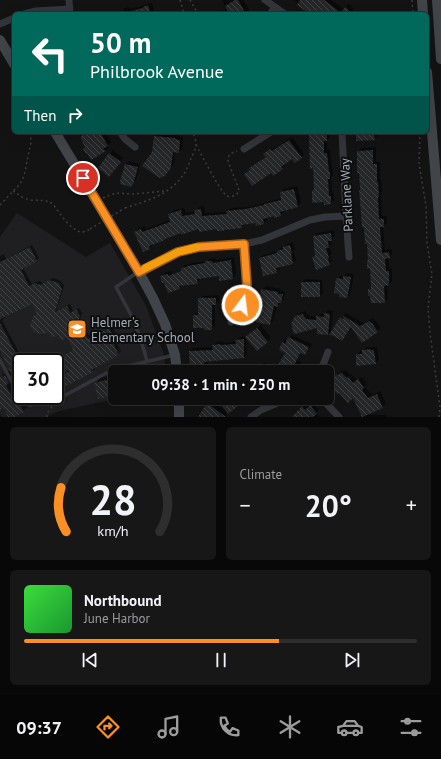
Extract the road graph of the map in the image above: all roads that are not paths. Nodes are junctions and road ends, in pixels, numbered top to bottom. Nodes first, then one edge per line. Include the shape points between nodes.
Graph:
1 (69, 0) edge
2 (265, 0) edge
3 (422, 0) edge
4 (437, 0) edge
5 (275, 7) junction
6 (69, 11) edge
7 (32, 12) edge
8 (271, 12) edge
9 (282, 12) edge
10 (423, 12) edge
11 (12, 19) edge
12 (0, 24) edge
13 (0, 40) edge
14 (441, 59) edge
15 (12, 61) edge
16 (429, 96) edge
17 (56, 134) edge
18 (121, 134) edge
19 (267, 134) edge
20 (342, 134) edge
21 (135, 147) dead end
22 (244, 149) dead end
23 (346, 216) junction
24 (441, 240) edge
25 (244, 244) junction
26 (349, 257) dead end
27 (139, 272) junction
28 (231, 322) dead end
29 (328, 352) dead end
30 (175, 354) junction
31 (0, 360) edge
32 (147, 361) junction
33 (176, 365) edge
34 (323, 365) edge
35 (12, 382) edge
36 (64, 396) edge
37 (179, 405) edge
38 (272, 405) edge
39 (328, 405) edge
40 (179, 417) edge
41 (251, 417) edge
42 (339, 417) edge

1 - 6 street
2 - 5 street
3 - 10 street
4 - 14 street
5 - 8 street
5 - 9 street
6 - 7 street
11 - 12 street
13 - 15 street
16 - 24 street
17 - 27 street
18 - 21 street
19 - 22 street
20 - 23 street, Parklane Way
23 - 25 street via 310,220
23 - 26 street, Parklane Way
25 - 27 street via 199,247 178,252
25 - 28 street via 247,286 242,305
27 - 30 street via 165,324
27 - 32 lane via 116,287 132,317
29 - 34 street
30 - 32 lane
30 - 33 street
31 - 35 lane
32 - 36 lane via 112,370
37 - 40 street
38 - 41 street
39 - 42 street

